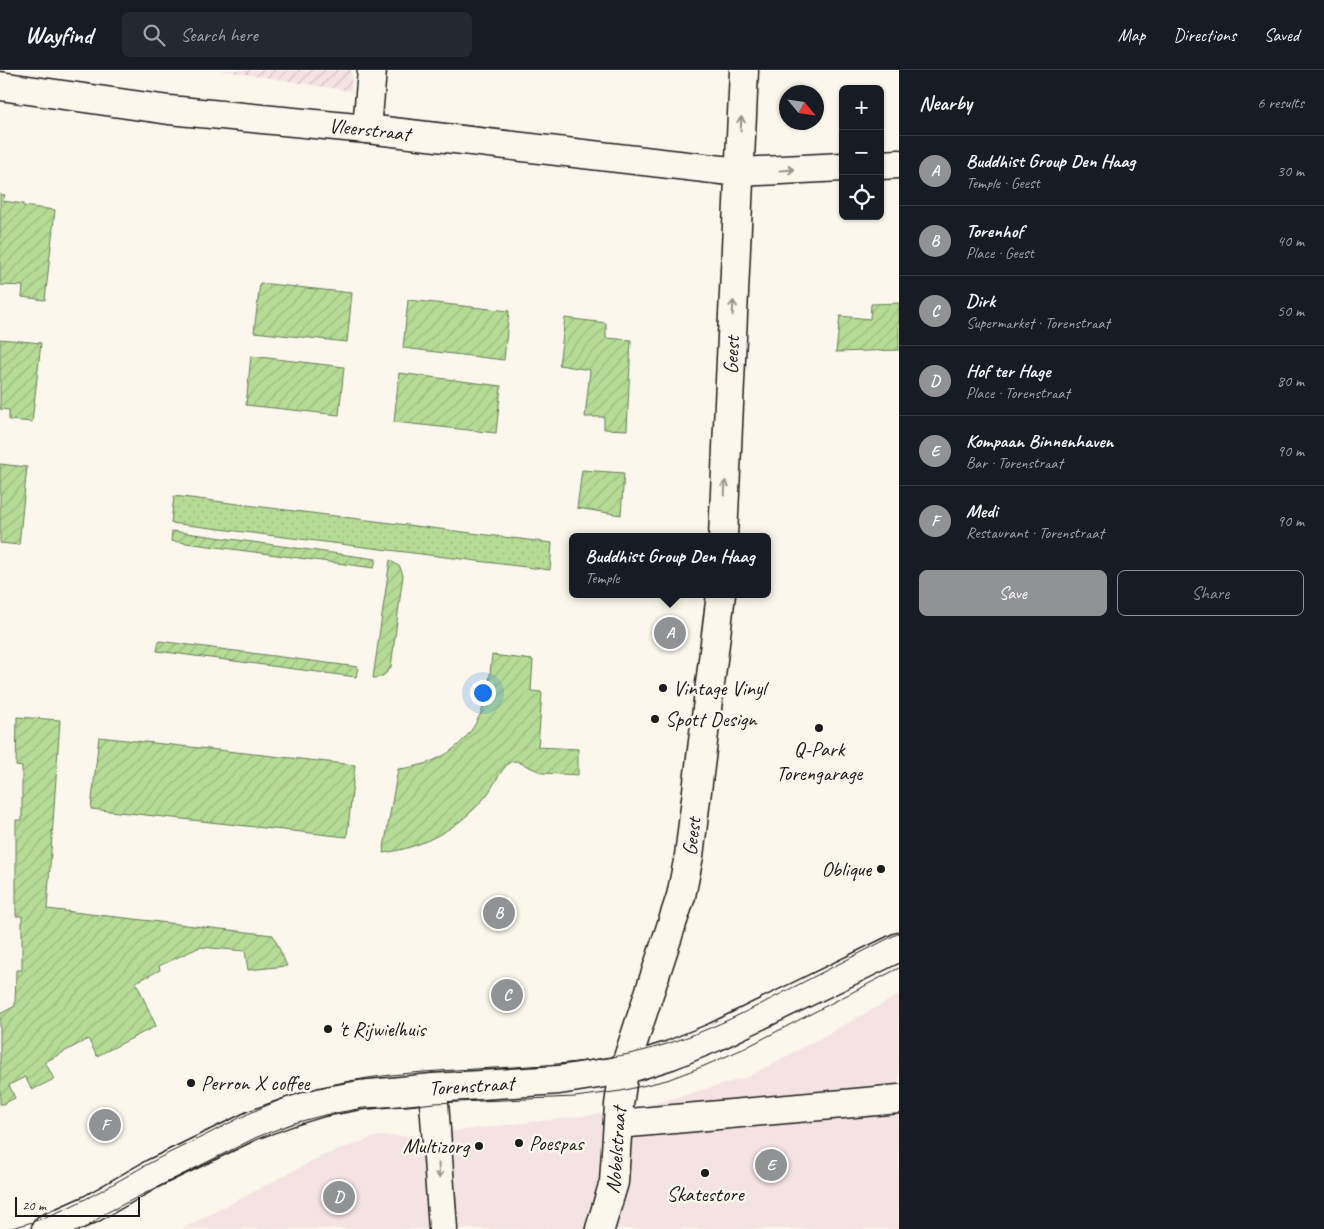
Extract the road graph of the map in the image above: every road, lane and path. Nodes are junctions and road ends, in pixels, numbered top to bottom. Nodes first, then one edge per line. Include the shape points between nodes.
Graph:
1 (372, 70) edge
2 (744, 70) edge
3 (0, 86) edge
4 (367, 129) junction
5 (899, 164) edge
6 (884, 165) edge
7 (839, 167) edge
8 (739, 172) junction
9 (723, 533) edge
10 (721, 599) edge
11 (899, 947) edge
12 (624, 1070) junction
13 (433, 1088) junction
14 (899, 1099) edge
15 (617, 1137) junction
16 (46, 1229) edge
17 (443, 1229) edge
18 (600, 1229) edge

1 - 4 street
8 -> 2 street, Geest
3 - 4 street, Vleerstraat via 169,110
4 - 8 street, Vleerstraat
5 - 6 street
8 -> 7 street, Vleerstraat
9 -> 8 street, Geest
10 - 12 street, Geest via 681,896
11 - 12 street, Torenstraat via 715,1038
12 - 13 street, Torenstraat via 559,1080
12 - 15 street, Nobelstraat
13 - 16 street, Torenstraat via 322,1102 253,1125
13 -> 17 street
14 - 15 street
15 - 18 street, Nobelstraat via 614,1182

